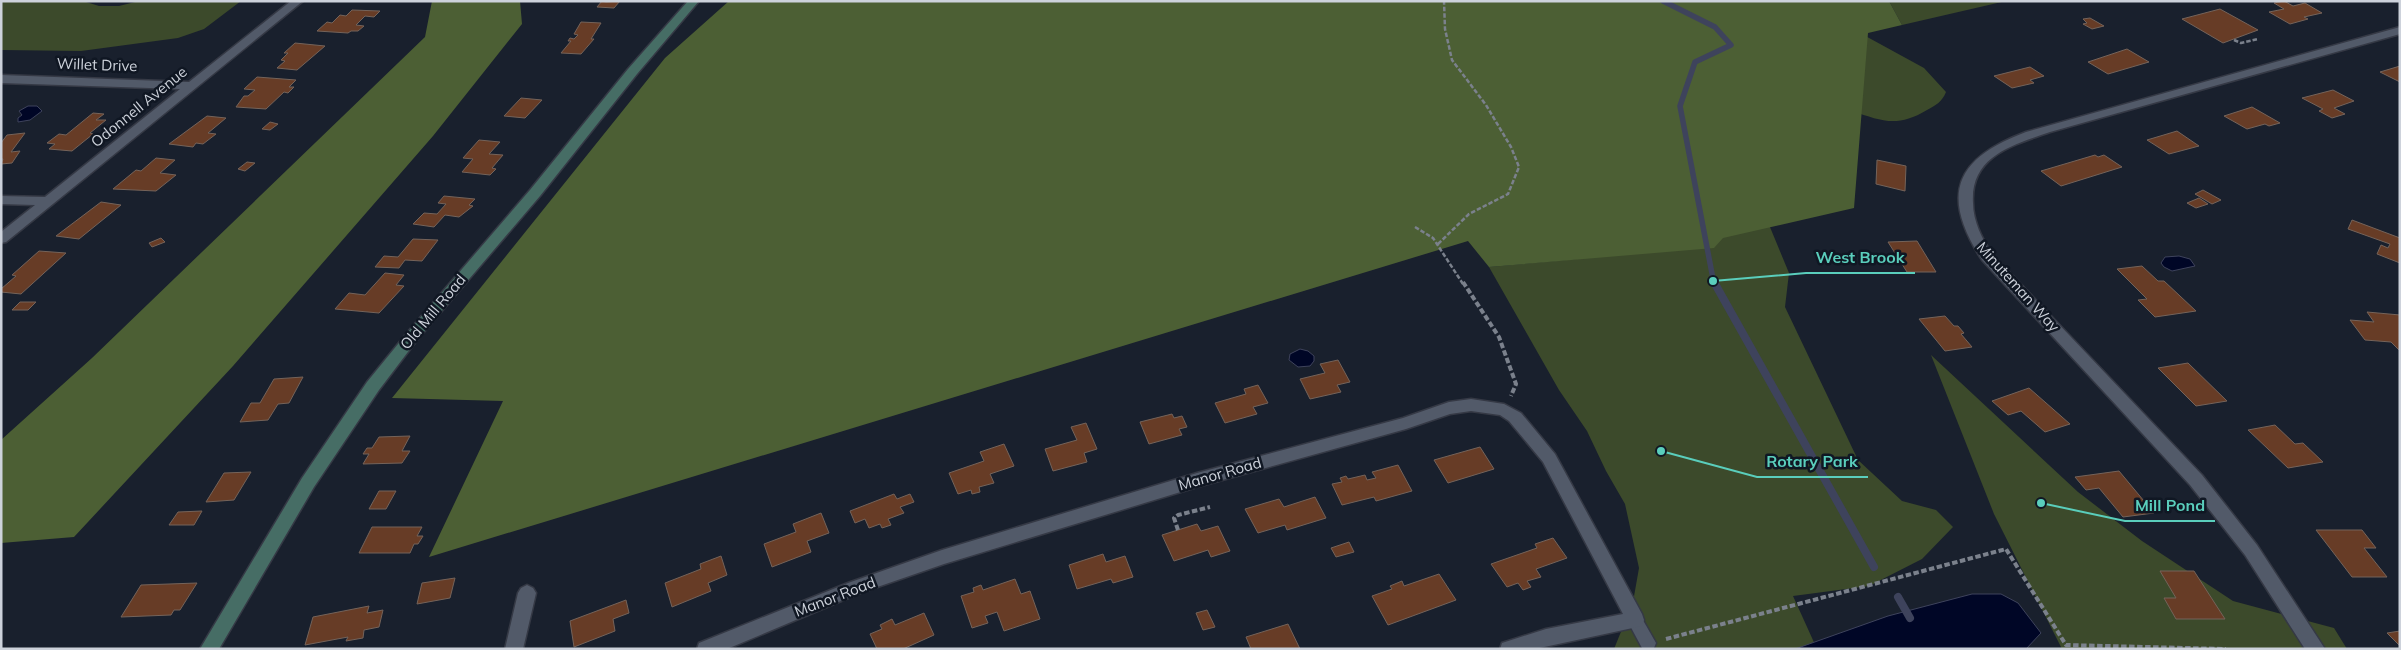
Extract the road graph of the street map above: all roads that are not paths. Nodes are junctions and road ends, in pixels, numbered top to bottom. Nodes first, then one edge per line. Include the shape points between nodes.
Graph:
1 (298, 1) edge
2 (694, 1) edge
3 (2400, 30) edge
4 (1, 79) edge
5 (191, 86) junction
6 (1, 200) edge
7 (47, 201) junction
8 (1, 239) edge
9 (527, 593) dead end
10 (1635, 620) junction
11 (1648, 643) road end
12 (209, 649) edge
13 (514, 649) edge
14 (706, 649) edge
15 (1510, 649) edge
16 (2316, 649) edge

1 - 5 street, Odonnell Avenue
2 - 12 main road, Old Mill Road via 427,317 374,385 307,483
3 - 16 street, Minuteman Way via 2046,128 1991,152 1973,168 1966,184 1965,201 1970,228 1987,257 2196,480 2251,550
4 - 5 street, Willet Drive
5 - 7 street, Odonnell Avenue
6 - 7 street
7 - 8 street, Odonnell Avenue
9 - 13 street
10 - 11 lane
10 - 14 street, Manor Road via 1549,458 1515,417 1504,410 1477,406 1449,408 1046,525 854,588
10 - 15 street via 1546,637

